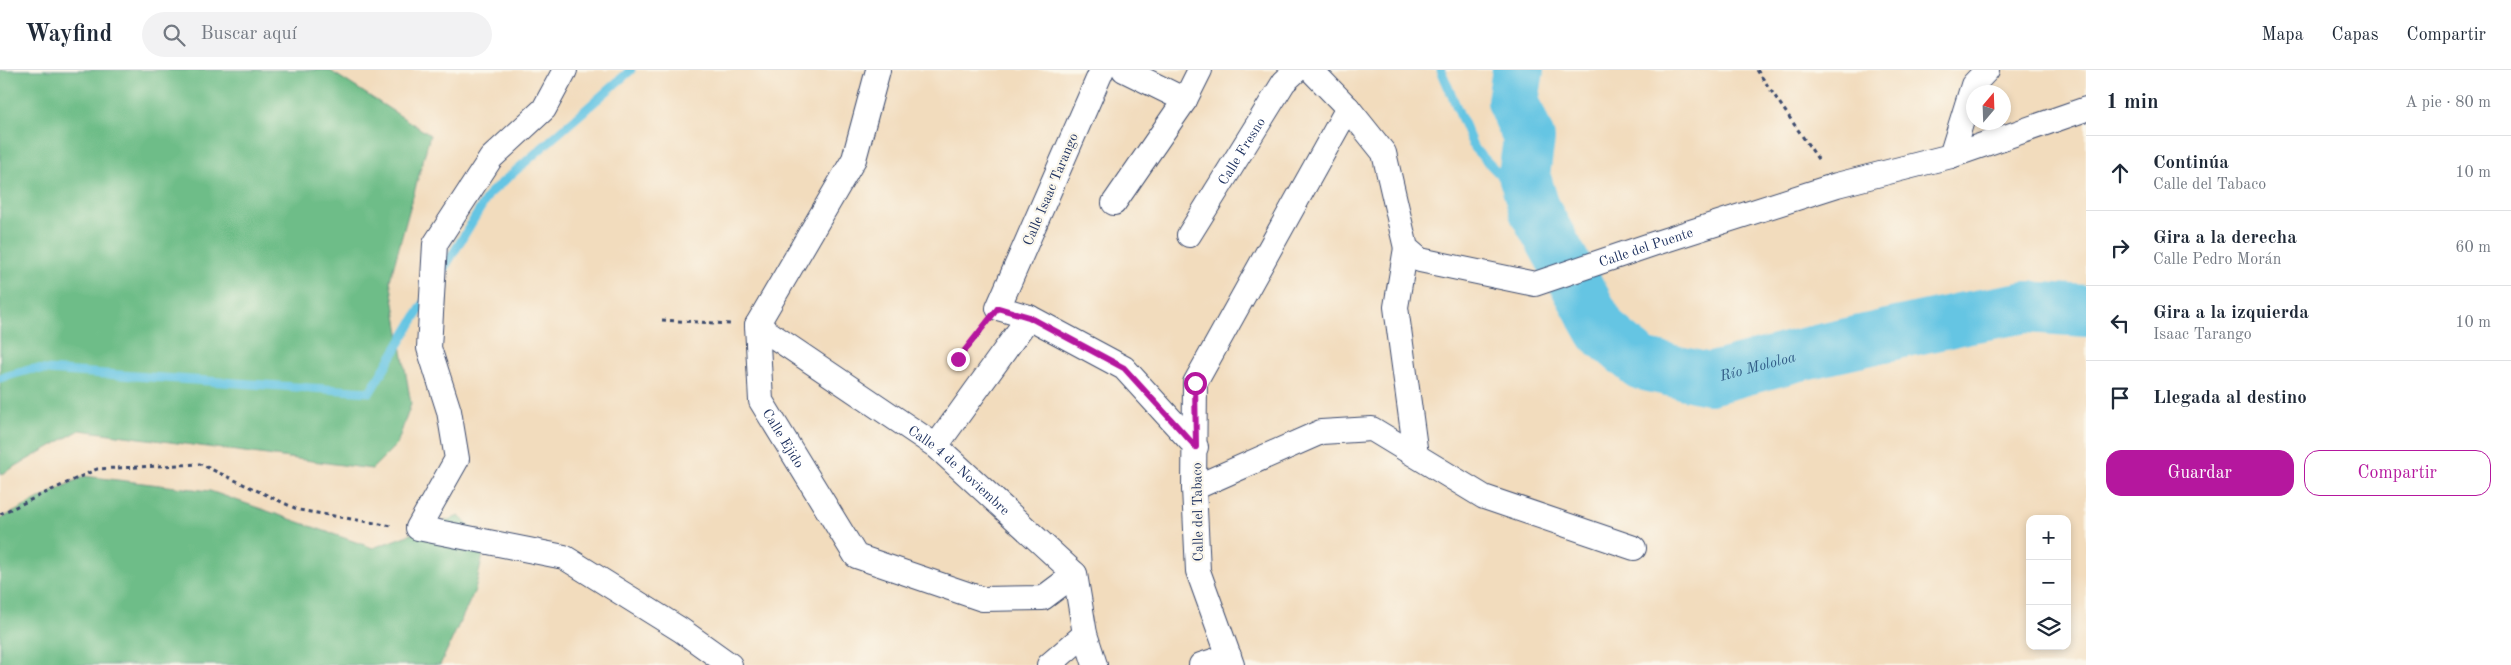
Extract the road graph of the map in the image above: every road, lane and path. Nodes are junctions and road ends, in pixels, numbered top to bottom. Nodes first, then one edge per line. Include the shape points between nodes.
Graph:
1 (565, 70) edge
2 (878, 70) edge
3 (1102, 70) edge
4 (1124, 70) edge
5 (1200, 70) edge
6 (1297, 70) edge
7 (1312, 70) edge
8 (1757, 70) edge
9 (1987, 70) edge
10 (1185, 100) junction
11 (1348, 108) junction
12 (2086, 109) edge
13 (1951, 156) junction
14 (1836, 185) junction
15 (1114, 204) dead end
16 (1189, 235) dead end
17 (1406, 248) junction
18 (998, 308) junction
19 (1029, 317) junction
20 (662, 320) dead end
21 (756, 325) junction
22 (958, 359) dead end
23 (936, 446) junction
24 (1196, 447) junction
25 (1416, 455) junction
26 (1194, 488) junction
27 (0, 514) edge
28 (418, 528) junction
29 (1634, 548) dead end
30 (1075, 574) junction
31 (1085, 634) junction
32 (1230, 660) edge
33 (730, 665) edge
34 (1049, 665) edge
35 (1095, 665) edge
36 (1201, 665) edge

1 - 28 street via 544,109 490,158 435,244 429,348 449,411 457,459
2 - 21 street via 854,159
3 - 18 street, Calle Isaac Tarango
4 - 10 street
5 - 10 street
6 - 16 street, Calle Fresno via 1284,82
7 - 11 street
8 - 14 path
9 - 13 street via 1973,85
10 - 15 street
11 - 17 street via 1384,153
11 - 24 street, Calle del Tabaco via 1195,383
12 - 13 street, Calle del Puente
13 - 14 street, Calle del Puente
14 - 17 street, Calle del Puente via 1535,284 1420,260
17 - 25 street via 1396,307
18 - 19 street
18 - 22 path
19 - 23 street
19 - 24 street via 1124,368
20 - 21 path
21 - 23 street, Calle 4 de Noviembre
21 - 30 street, Calle Ejido via 761,401 856,556 982,599 1043,598
23 - 30 street, Calle 4 de Noviembre
24 - 26 street, Calle del Tabaco
25 - 26 street via 1372,429 1321,432
25 - 29 street via 1484,497
26 - 32 street, Calle del Tabaco via 1198,571
27 - 28 path via 97,469 200,464 299,510
28 - 33 street via 564,557 681,630
30 - 31 street
31 - 34 street
31 - 35 street
32 - 36 street

